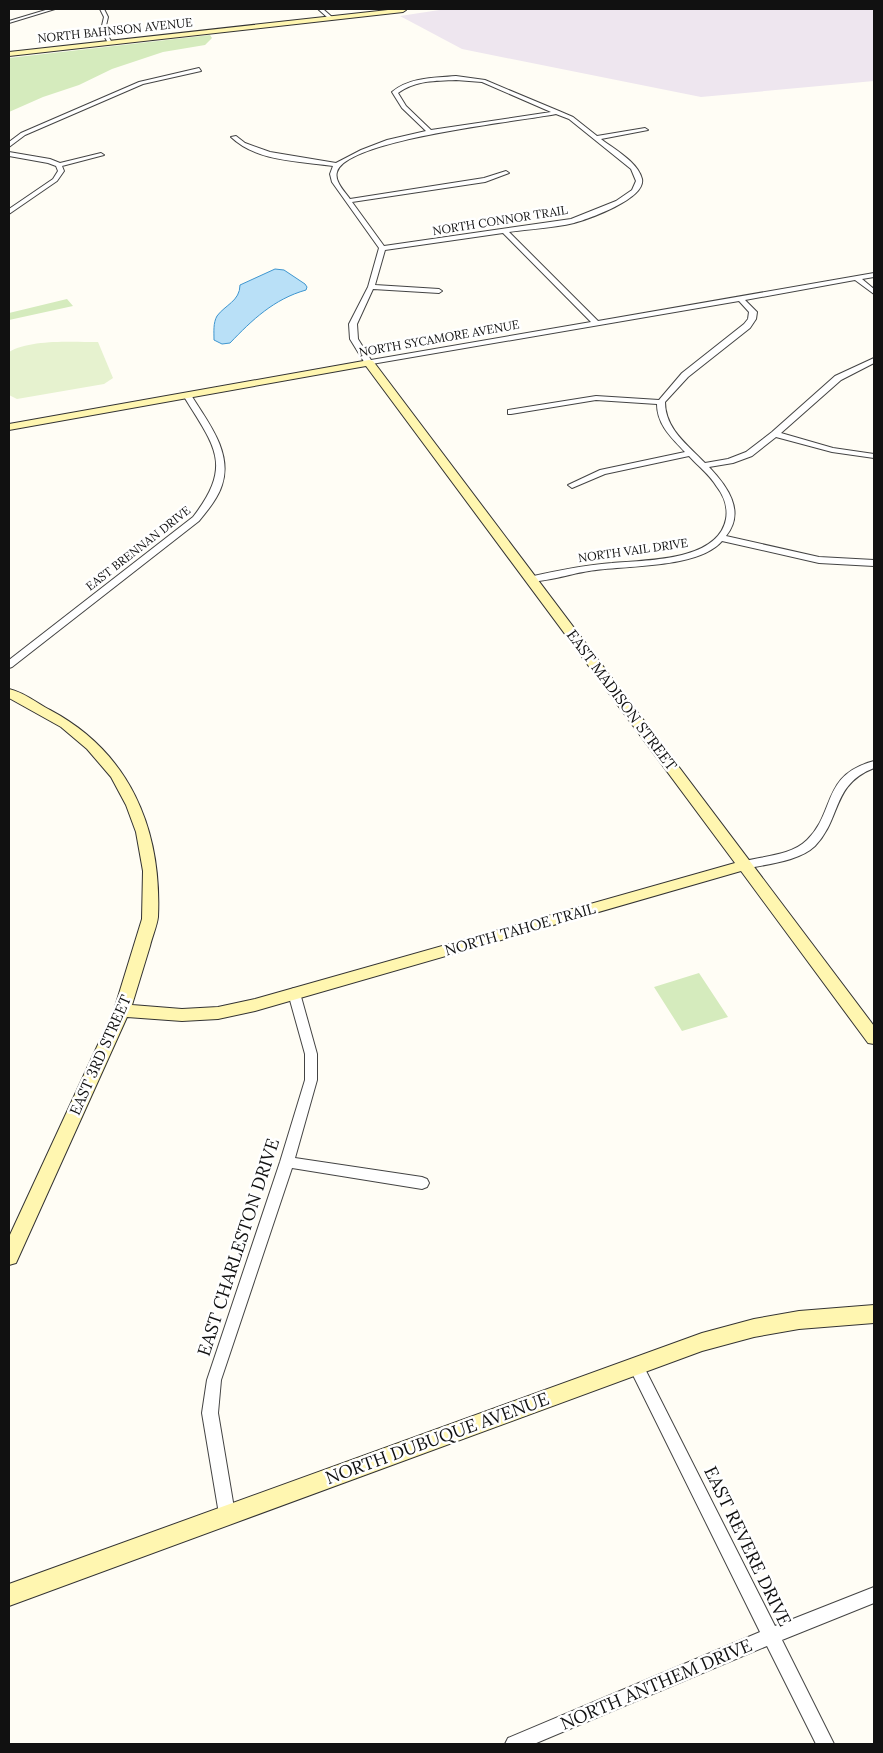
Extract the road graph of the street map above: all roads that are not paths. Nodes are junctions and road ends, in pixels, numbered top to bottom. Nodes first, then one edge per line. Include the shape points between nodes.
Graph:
1 (53, 9) edge
2 (102, 9) edge
3 (320, 9) edge
4 (403, 10) edge
5 (330, 17) junction
6 (9, 22) edge
7 (110, 42) junction
8 (9, 54) edge
9 (199, 70) dead end
10 (557, 112) junction
11 (645, 130) dead end
12 (429, 131) junction
13 (234, 137) dead end
14 (598, 138) junction
15 (9, 145) edge
16 (9, 154) edge
17 (100, 155) dead end
18 (59, 165) junction
19 (337, 165) junction
20 (506, 173) dead end
21 (348, 200) junction
22 (9, 212) edge
23 (505, 232) junction
24 (382, 248) junction
25 (874, 275) edge
26 (856, 278) junction
27 (371, 287) junction
28 (439, 290) dead end
29 (874, 292) edge
30 (740, 298) junction
31 (596, 323) junction
32 (874, 360) edge
33 (368, 363) junction
34 (187, 395) junction
35 (662, 402) junction
36 (511, 412) dead end
37 (9, 428) edge
38 (775, 434) junction
39 (690, 453) junction
40 (874, 456) edge
41 (703, 466) junction
42 (572, 485) dead end
43 (722, 538) junction
44 (874, 563) edge
45 (532, 579) junction
46 (9, 665) edge
47 (9, 693) edge
48 (874, 764) edge
49 (745, 865) junction
50 (294, 993) junction
51 (122, 1010) junction
52 (874, 1038) edge
53 (287, 1162) junction
54 (422, 1183) dead end
55 (13, 1239) edge
56 (9, 1258) edge
57 (874, 1314) edge
58 (636, 1366) junction
59 (227, 1514) junction
60 (9, 1595) edge
61 (874, 1595) edge
62 (770, 1636) junction
63 (514, 1744) edge
64 (825, 1744) edge

1 - 6 street
2 - 7 street via 106,17 103,30
3 - 5 street
4 - 5 street, NORTH BAHNSON AVENUE
5 - 7 street, NORTH BAHNSON AVENUE
7 - 8 street, NORTH BAHNSON AVENUE
9 - 15 street via 133,86 23,134
10 - 12 street
10 - 12 street via 474,79 423,80 398,89 396,98
10 - 14 street
11 - 14 street
12 - 19 street via 386,142
13 - 19 street via 256,150
14 - 23 street, NORTH CONNOR TRAIL via 633,168 638,185 632,194 583,218
16 - 18 street
17 - 18 street
18 - 22 street via 61,171 55,180
19 - 21 street via 333,174 335,182
20 - 21 street via 485,180
21 - 24 street
23 - 24 street, NORTH CONNOR TRAIL
23 - 31 street
24 - 27 street
25 - 26 street, NORTH SYCAMORE AVENUE
26 - 29 street
26 - 30 street, NORTH SYCAMORE AVENUE
27 - 28 street
27 - 33 street via 353,324 354,339
30 - 31 street, NORTH SYCAMORE AVENUE
30 - 35 street via 753,312 747,326 685,375
31 - 33 street, NORTH SYCAMORE AVENUE
32 - 38 street via 838,378
33 - 34 street, NORTH SYCAMORE AVENUE
33 - 45 street, EAST MADISON STREET
34 - 37 street, NORTH SYCAMORE AVENUE
34 - 46 street, EAST BRENNAN DRIVE via 220,450 222,464 210,504 196,519
35 - 36 street via 596,398
35 - 39 street via 667,428
38 - 40 street via 832,450
38 - 41 street via 749,454
39 - 41 street
39 - 42 street via 603,472
41 - 43 street via 720,484 729,502 731,522
43 - 44 street via 819,560
43 - 45 street, NORTH VAIL DRIVE via 680,558 596,566
45 - 49 street, EAST MADISON STREET
47 - 51 street, EAST 3RD STREET via 66,724 92,746 117,775 144,832 150,871 150,919
48 - 49 street, NORTH TAHOE TRAIL via 843,783 810,843 788,854
49 - 50 street, NORTH TAHOE TRAIL
49 - 52 street, EAST MADISON STREET
50 - 51 street, NORTH TAHOE TRAIL via 218,1013 182,1015
50 - 53 street, EAST CHARLESTON DRIVE via 306,1034 312,1080
51 - 55 street, EAST 3RD STREET
53 - 54 street
53 - 59 street, EAST CHARLESTON DRIVE via 214,1380 210,1413
55 - 56 street, EAST 3RD STREET
57 - 58 street, NORTH DUBUQUE AVENUE via 798,1320 754,1328 702,1342
58 - 59 street, NORTH DUBUQUE AVENUE
58 - 62 street, EAST REVERE DRIVE
59 - 60 street, NORTH DUBUQUE AVENUE
61 - 62 street, NORTH ANTHEM DRIVE
62 - 63 street, NORTH ANTHEM DRIVE
62 - 64 street, EAST REVERE DRIVE

